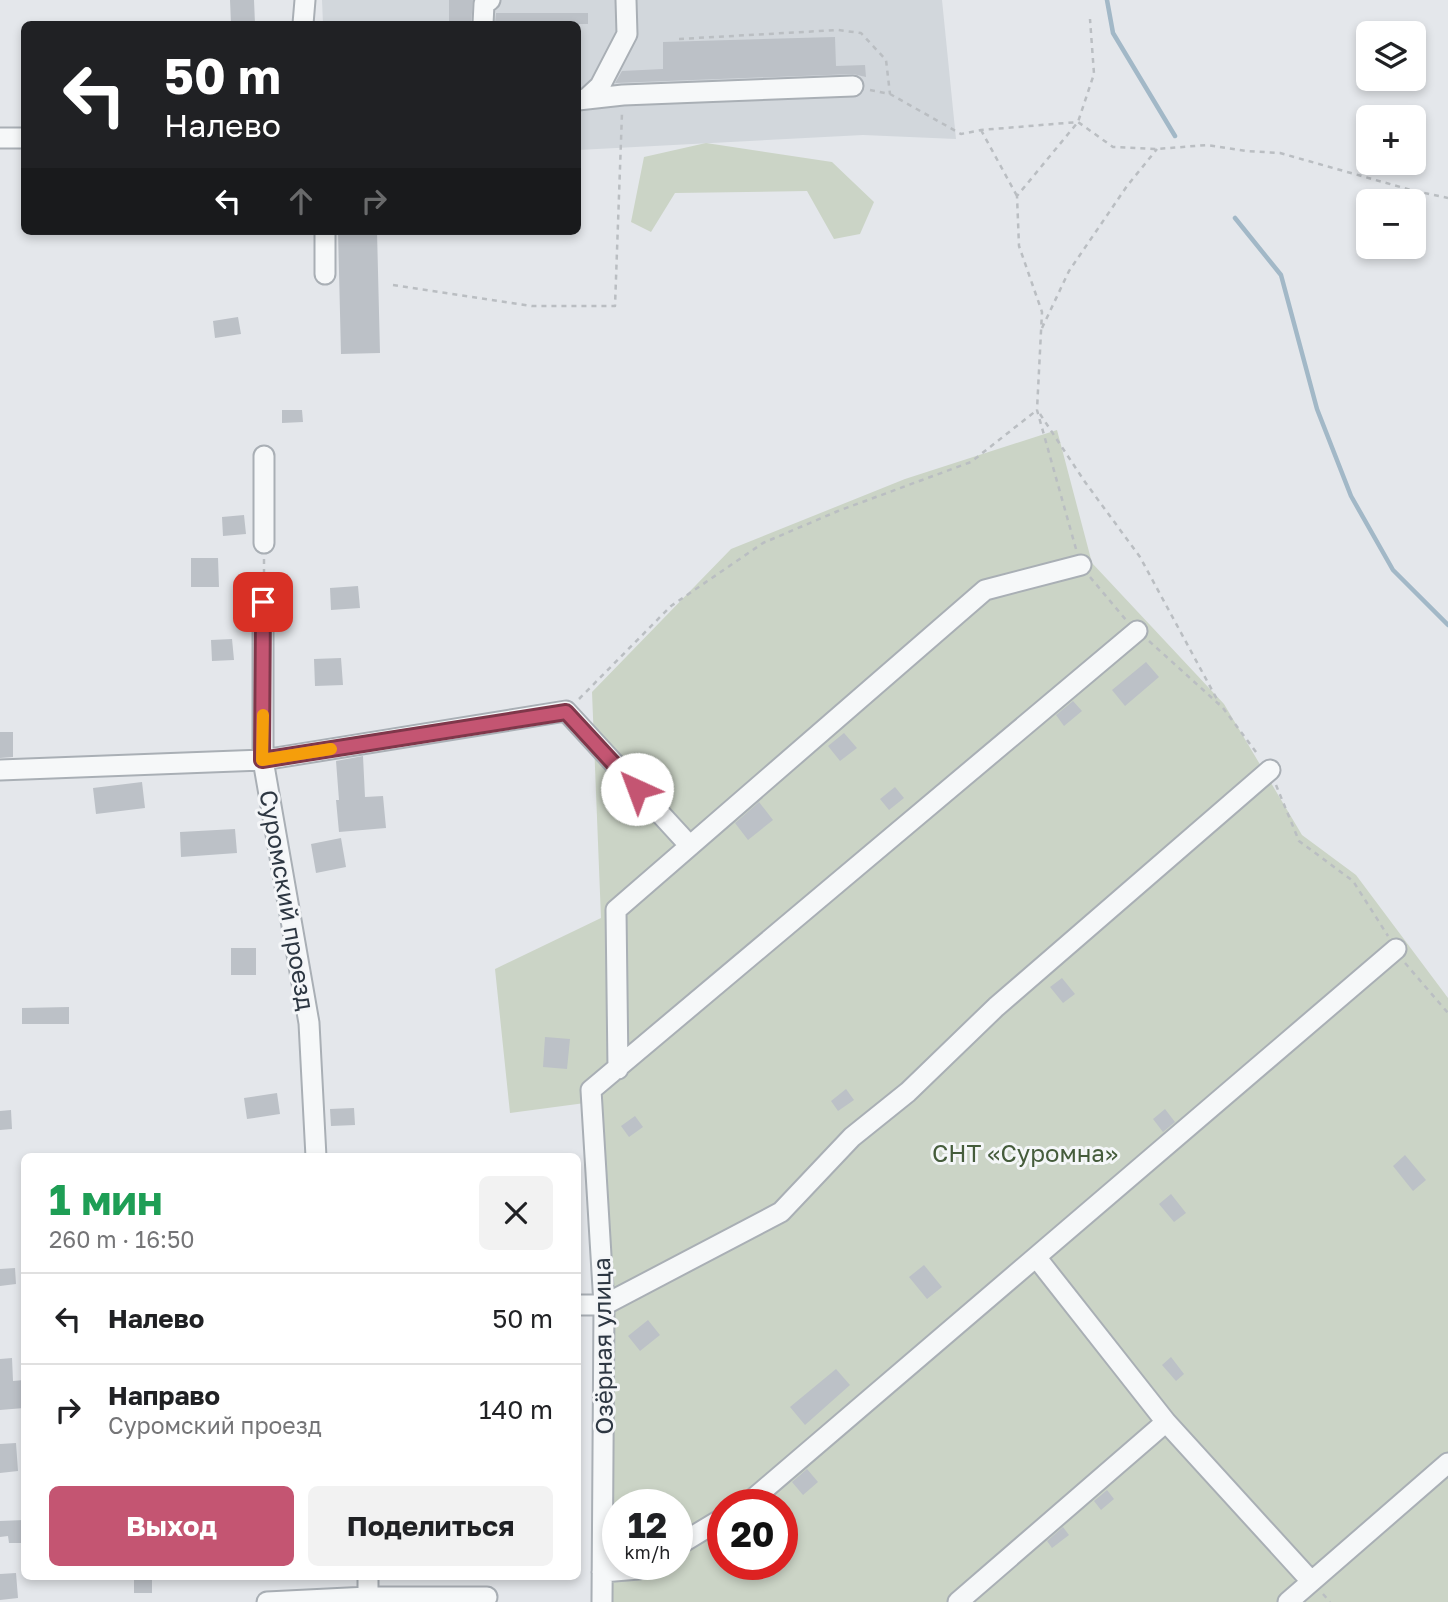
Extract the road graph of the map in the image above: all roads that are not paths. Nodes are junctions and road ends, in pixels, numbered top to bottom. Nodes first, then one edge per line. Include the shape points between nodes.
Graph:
1 (490, 0) edge
2 (626, 0) edge
3 (483, 21) edge
4 (853, 86) road end
5 (582, 99) edge
6 (0, 138) edge
7 (21, 138) edge
8 (325, 235) edge
9 (325, 274) dead end
10 (264, 456) dead end
11 (264, 544) road end
12 (1081, 565) road end
13 (263, 602) road end
14 (1138, 631) dead end
15 (262, 760) junction
16 (0, 770) edge
17 (1270, 771) road end
18 (690, 846) junction
19 (1396, 949) road end
20 (618, 1069) junction
21 (316, 1153) edge
22 (1036, 1257) junction
23 (581, 1305) edge
24 (604, 1305) junction
25 (1166, 1422) junction
26 (1448, 1463) edge
27 (603, 1489) edge
28 (766, 1489) edge
29 (602, 1580) edge
30 (1311, 1581) junction
31 (368, 1592) edge
32 (486, 1597) dead end
33 (267, 1602) edge
34 (602, 1602) edge
35 (958, 1602) edge
36 (1288, 1602) edge

1 - 3 street via 484,4
2 - 5 street via 627,34 600,86
4 - 5 street
6 - 7 street
8 - 9 street
10 - 11 street
12 - 18 street via 985,590
13 - 15 street, Суромский проезд
14 - 20 street
15 - 16 street
15 - 18 street via 566,712
15 - 21 street, Суромский проезд via 309,1023
17 - 24 street via 996,1007 908,1092 852,1137 781,1212
18 - 20 street via 616,910
19 - 22 street
20 - 24 street, Озёрная улица via 592,1090
22 - 25 street
22 - 28 street
23 - 24 street
24 - 27 street, Озёрная улица
25 - 30 street
25 - 35 street
26 - 30 street
29 - 34 street, Озёрная улица
30 - 36 street
31 - 32 street
31 - 33 street

